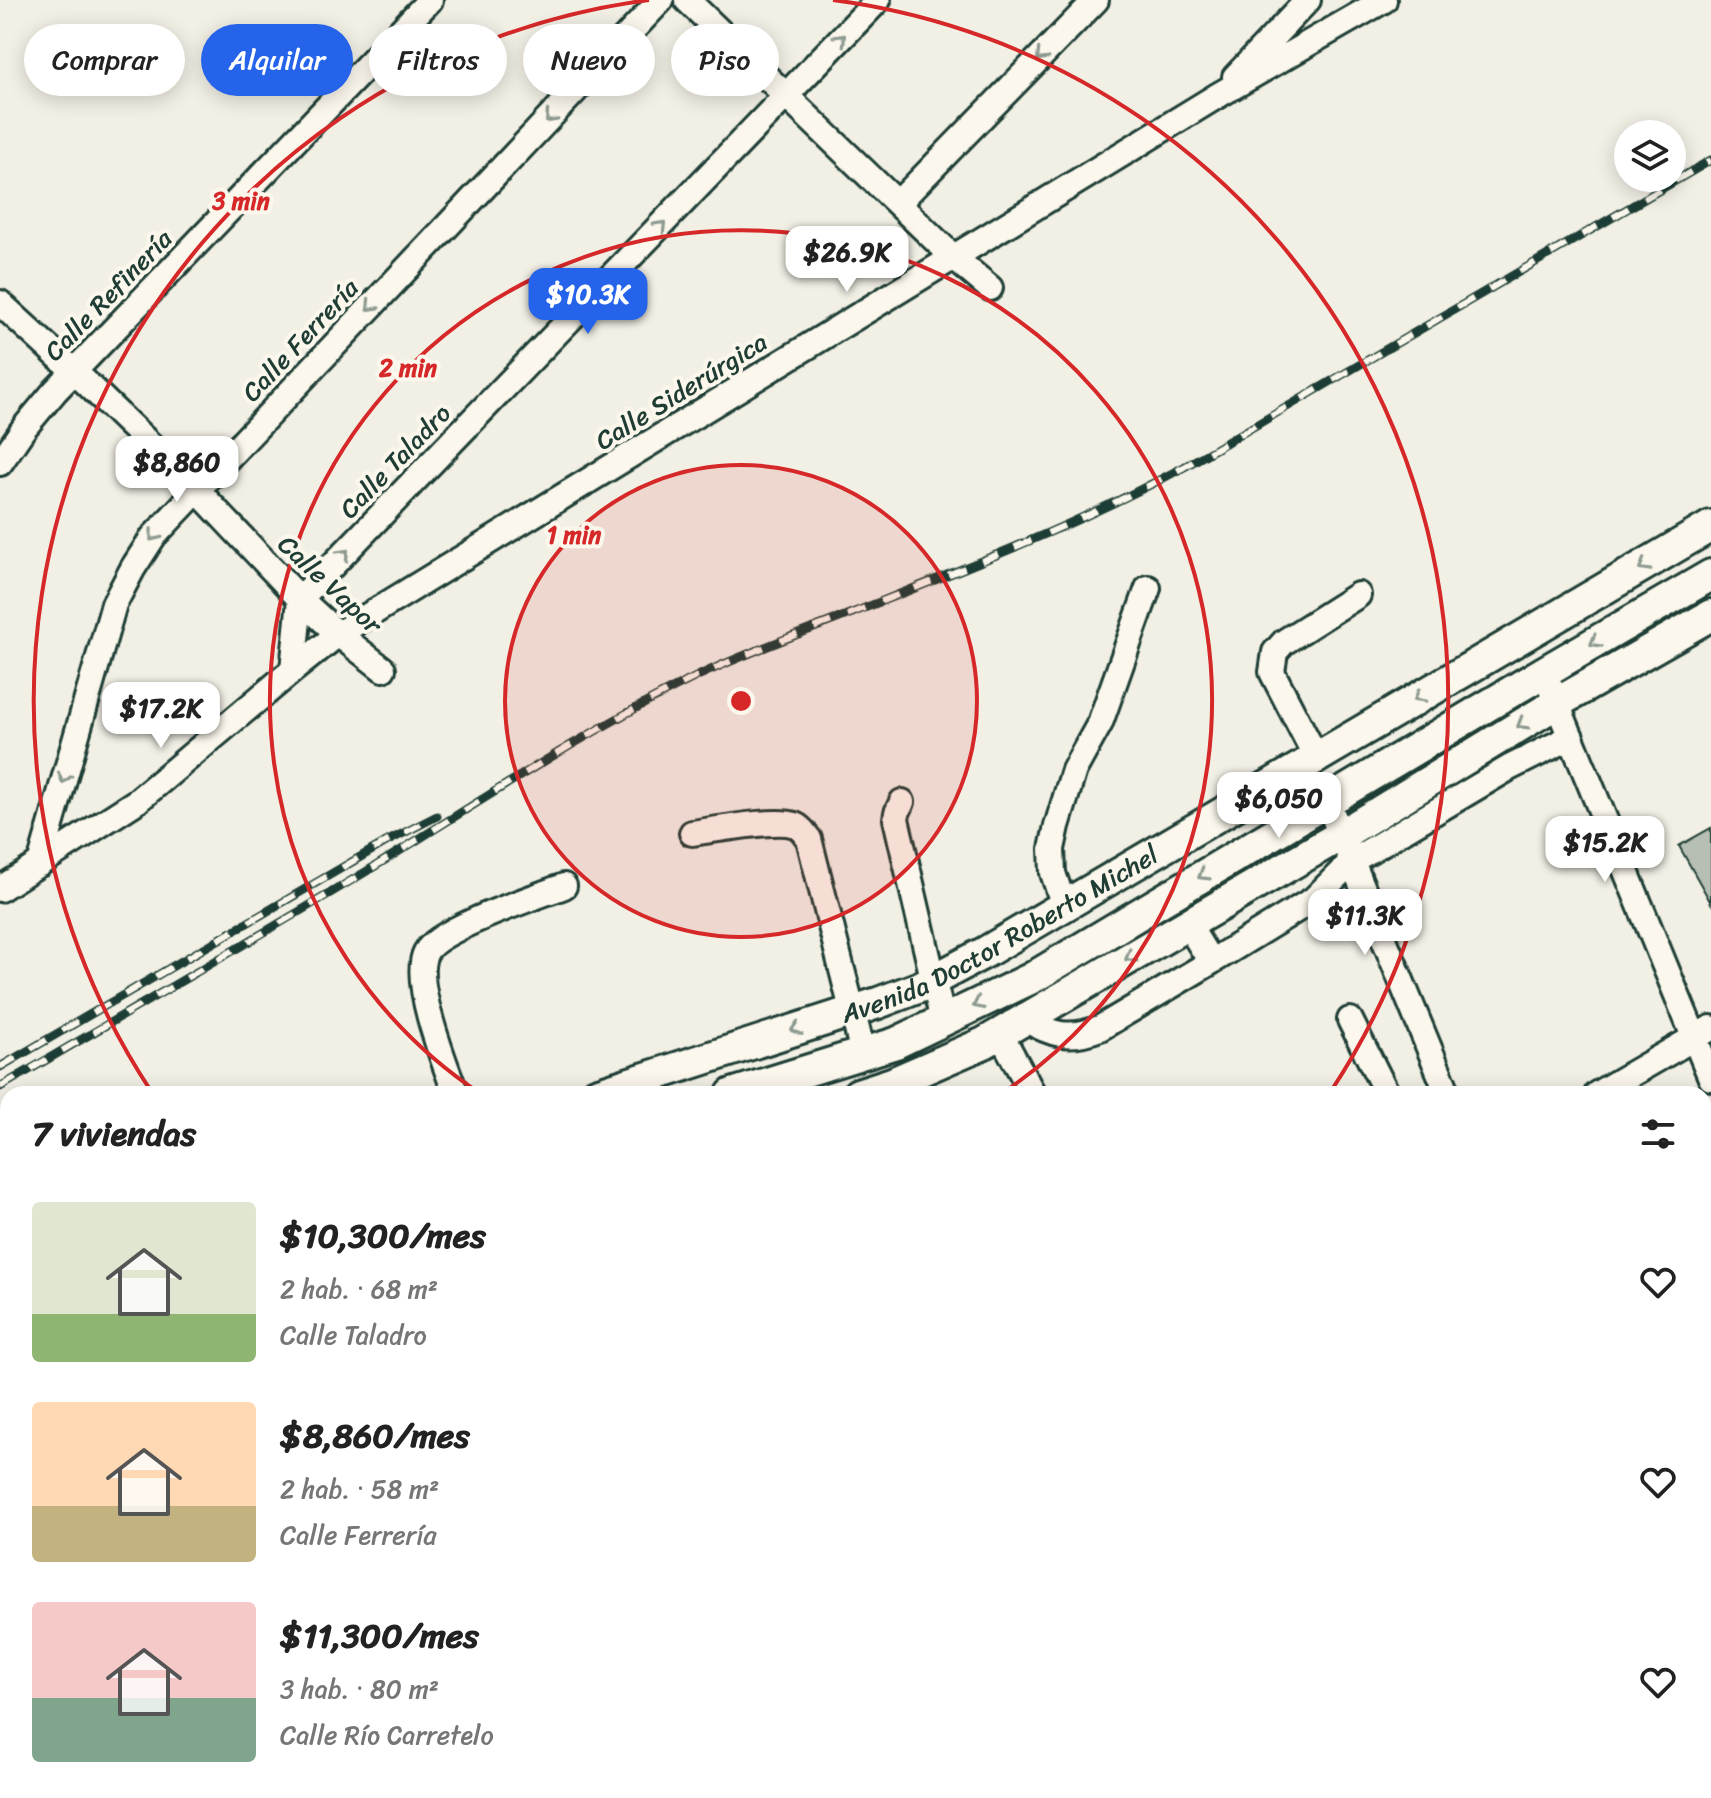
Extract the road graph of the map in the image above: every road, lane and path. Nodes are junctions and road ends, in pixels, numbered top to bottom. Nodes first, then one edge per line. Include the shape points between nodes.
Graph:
1 (430, 0) edge
2 (661, 0) edge
3 (687, 0) edge
4 (878, 0) edge
5 (1096, 0) edge
6 (1308, 0) edge
7 (1384, 0) edge
8 (787, 96) junction
9 (1217, 96) junction
10 (898, 203) junction
11 (953, 257) junction
12 (990, 288) dead end
13 (0, 303) edge
14 (74, 371) junction
15 (0, 463) edge
16 (197, 490) junction
17 (1711, 526) edge
18 (1711, 575) edge
19 (1148, 588) dead end
20 (1358, 595) dead end
21 (300, 599) junction
22 (1711, 615) edge
23 (338, 634) junction
24 (383, 669) dead end
25 (293, 670) junction
26 (1544, 672) junction
27 (1557, 703) junction
28 (1571, 737) junction
29 (1316, 757) junction
30 (1327, 801) junction
31 (902, 802) dead end
32 (692, 833) dead end
33 (1346, 848) junction
34 (40, 864) junction
35 (564, 886) dead end
36 (0, 889) edge
37 (1064, 906) junction
38 (1187, 923) junction
39 (1211, 962) junction
40 (933, 980) junction
41 (852, 1012) junction
42 (1350, 1020) dead end
43 (943, 1021) junction
44 (1013, 1026) junction
45 (1703, 1033) edge
46 (863, 1053) junction
47 (1711, 1078) edge
48 (453, 1086) edge
49 (621, 1086) edge
50 (758, 1086) edge
51 (883, 1086) edge
52 (1031, 1086) edge
53 (1383, 1086) edge
54 (1445, 1086) edge
55 (1611, 1086) edge

1 - 14 street, Calle Refinería
2 -> 16 street, Calle Ferrería
3 - 8 street
8 -> 4 street, Calle Taladro
5 -> 10 street
6 - 9 street
7 - 9 street, Calle Siderúrgica
8 - 10 street
21 -> 8 street, Calle Taladro
9 - 11 street, Calle Siderúrgica
10 - 11 street
11 - 12 street
11 - 23 street, Calle Siderúrgica
13 - 14 street, Calle Vapor
14 - 15 street, Calle Refinería
14 - 16 street, Calle Vapor
16 - 21 street, Calle Vapor
16 -> 34 street, Calle Ferrería via 153,537 114,604
17 -> 29 main road, Avenida Doctor Roberto Michel
18 -> 26 main road, Avenida Doctor Roberto Michel
19 - 37 street via 1100,723 1074,770 1057,826 1053,873
20 - 29 street via 1275,652 1272,672
21 - 23 street, Calle Vapor
21 - 25 street
22 - 27 main road
23 - 24 street, Calle Vapor
23 - 25 street, Calle Siderúrgica
25 - 34 street, Calle Siderúrgica via 137,801
26 - 27 street
26 - 30 main road, Avenida Doctor Roberto Michel
27 - 28 street
27 -> 33 main road
28 - 33 street
28 - 45 street
29 - 37 main road, Avenida Doctor Roberto Michel
30 - 33 street
30 -> 43 main road, Avenida Doctor Roberto Michel via 1032,978
31 - 40 street via 896,819
32 - 41 street via 777,823 801,828 809,839
33 - 38 main road
33 - 39 street via 1314,899
33 - 54 street
34 - 36 street, Calle Siderúrgica
35 - 48 street via 488,914 437,939 426,952 421,971
37 - 40 main road, Avenida Doctor Roberto Michel
38 - 39 street
38 -> 44 main road
39 - 44 street via 1088,1033 1072,1036
40 - 41 main road, Avenida Doctor Roberto Michel
40 - 43 street
41 - 46 street
41 -> 49 main road, Avenida Doctor Roberto Michel
42 - 53 street
43 - 46 main road, Avenida Doctor Roberto Michel
44 - 51 main road
44 - 52 street
45 - 47 street
45 - 55 street
46 - 50 main road, Avenida Doctor Roberto Michel

